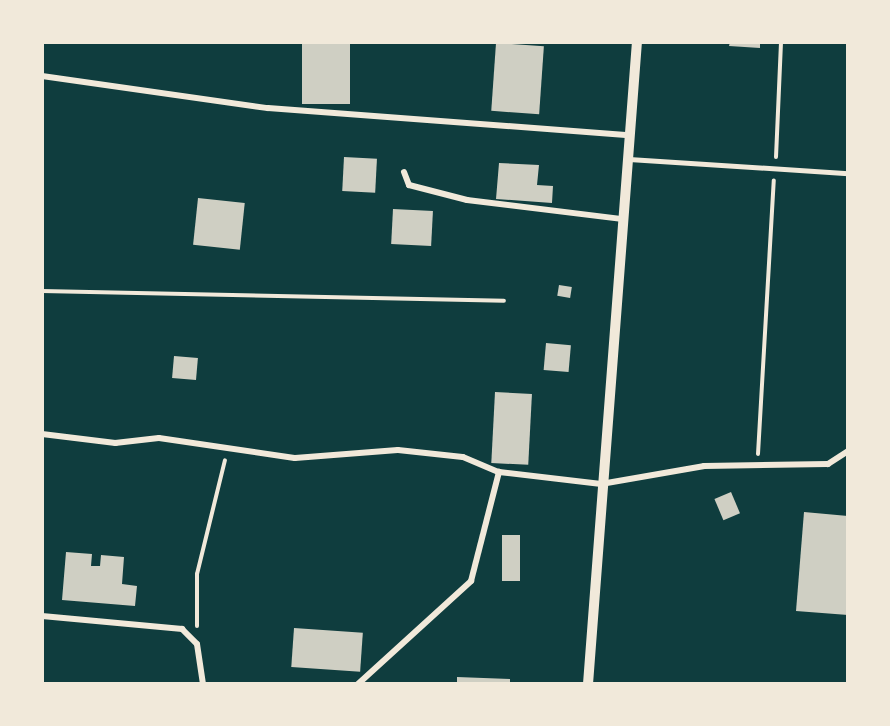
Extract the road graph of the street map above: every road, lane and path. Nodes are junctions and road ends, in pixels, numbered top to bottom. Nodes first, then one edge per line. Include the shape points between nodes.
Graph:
1 (637, 42) edge
2 (781, 42) edge
3 (42, 76) edge
4 (629, 135) junction
5 (627, 159) junction
6 (776, 167) junction
7 (404, 172) dead end
8 (848, 174) edge
9 (621, 219) junction
10 (42, 291) edge
11 (504, 301) dead end
12 (42, 434) edge
13 (228, 447) junction
14 (848, 451) edge
15 (757, 466) junction
16 (498, 472) junction
17 (601, 484) junction
18 (42, 616) edge
19 (197, 644) junction
20 (203, 684) edge
21 (358, 684) edge
22 (588, 684) edge

1 - 4 street
2 - 6 path
3 - 4 street via 268,108
4 - 5 street
5 - 6 lane
5 - 9 street
6 - 8 lane
6 - 15 path
7 - 9 street via 409,185 467,200
9 - 17 street
10 - 11 path
12 - 13 street
13 - 16 street via 295,458 398,450 463,457
13 - 19 path via 197,574
14 - 15 street via 828,464
15 - 17 street via 704,466
16 - 17 street
16 - 21 street via 471,581
17 - 22 street
18 - 19 street via 176,627
19 - 20 street

